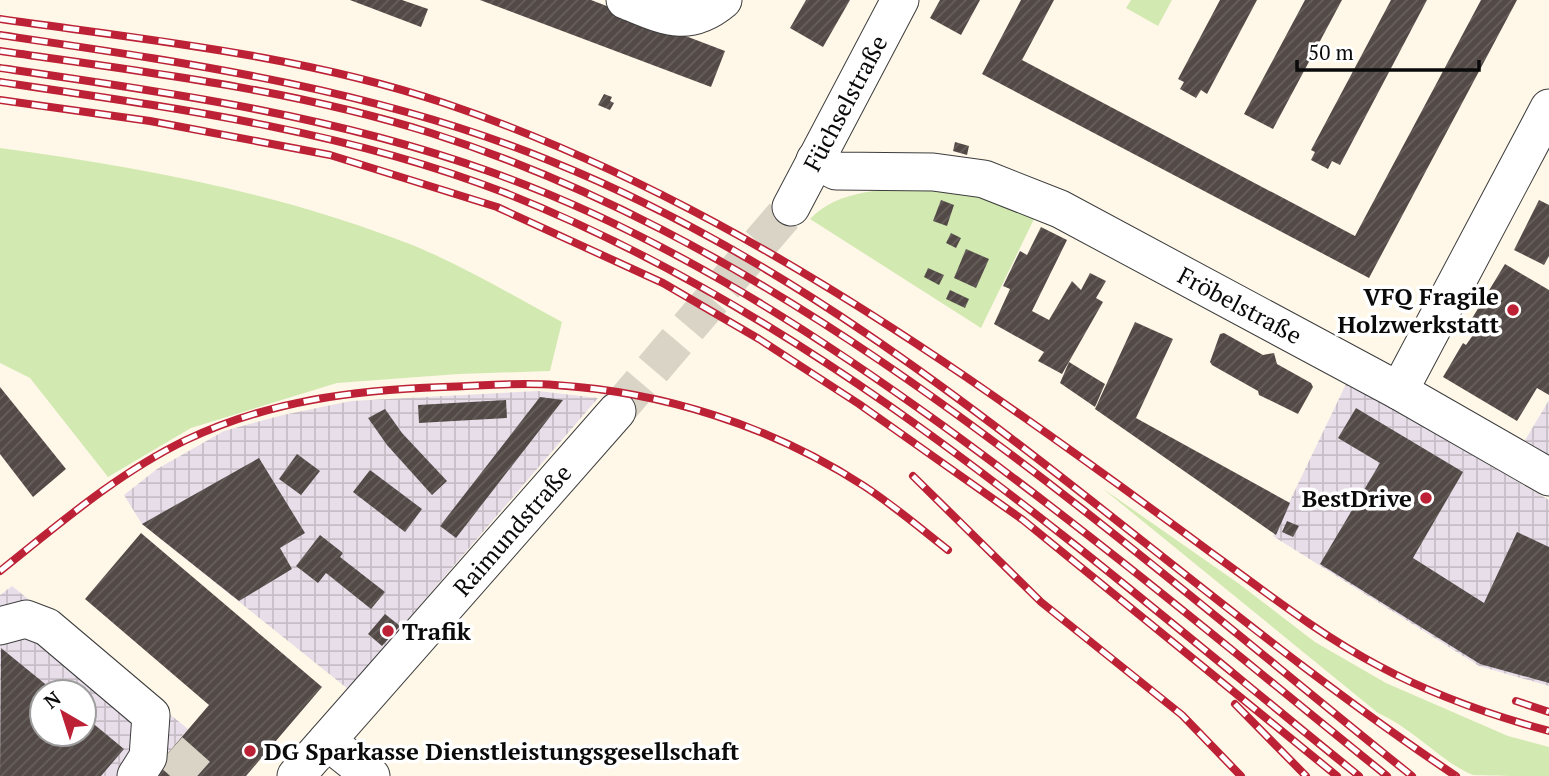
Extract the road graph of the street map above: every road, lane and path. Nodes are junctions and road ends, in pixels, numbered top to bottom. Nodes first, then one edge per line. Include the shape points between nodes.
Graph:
1 (625, 0) edge
2 (723, 0) edge
3 (900, 0) edge
4 (1549, 108) edge
5 (815, 160) junction
6 (791, 207) tunnel mouth
7 (1399, 391) junction
8 (617, 411) tunnel mouth
9 (1549, 477) edge
10 (0, 626) edge
11 (151, 715) junction
12 (327, 741) junction
13 (170, 751) tunnel mouth
14 (136, 776) edge
15 (296, 776) edge
16 (371, 776) edge

1 - 2 street via 671,18 690,19
3 - 5 street, Füchselstraße
4 - 7 street
5 - 6 street, Füchselstraße
5 - 7 street, Fröbelstraße via 836,171 933,172 984,179 1022,192 1060,208
7 - 9 street, Fröbelstraße
8 - 12 street, Raimundstraße
10 - 11 street via 26,619 47,627
11 - 13 street
11 - 14 street via 148,757
12 - 15 street, Raimundstraße
12 - 16 street

